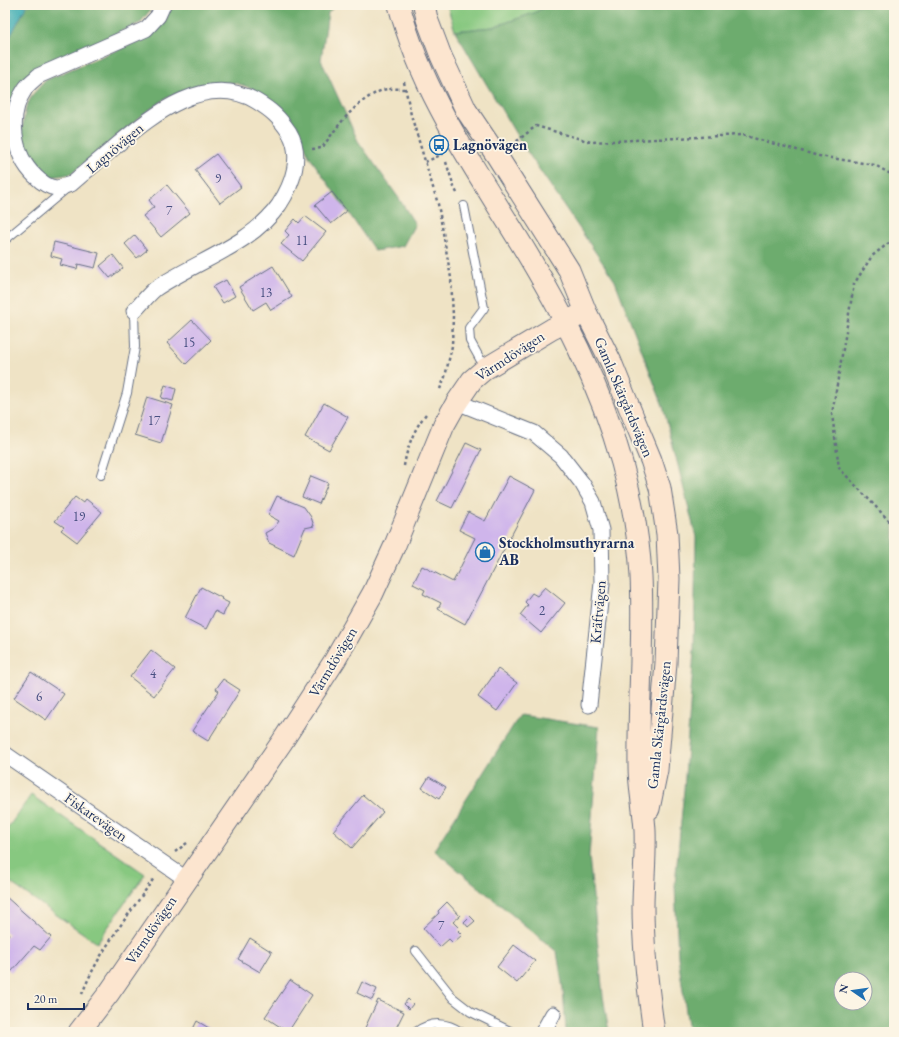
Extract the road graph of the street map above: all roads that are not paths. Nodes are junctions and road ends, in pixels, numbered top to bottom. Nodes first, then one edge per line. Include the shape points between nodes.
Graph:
1 (163, 5) edge
2 (400, 5) edge
3 (424, 5) edge
4 (71, 184) junction
5 (464, 206) road end
6 (5, 240) edge
7 (134, 310) joint
8 (586, 312) junction
9 (565, 322) junction
10 (485, 369) junction
11 (447, 398) junction
12 (101, 475) dead end
13 (589, 705) dead end
14 (5, 754) edge
15 (645, 831) junction
16 (186, 879) junction
17 (416, 951) dead end
18 (553, 1014) dead end
19 (79, 1032) edge
20 (416, 1032) edge
21 (461, 1032) edge
22 (512, 1032) edge
23 (543, 1032) edge
24 (654, 1032) edge

1 - 4 street via 158,16 146,29 38,76 25,88 14,121 20,153 30,171 42,183 56,188
2 - 9 main road, Gamla Skärgårdsvägen via 404,22 433,96
3 - 8 main road, Gamla Skärgårdsvägen via 441,56 466,110 569,270
4 - 6 lane, Lagnövägen
4 - 7 street, Lagnövägen via 147,121 193,96 214,91 232,91 263,105 278,116 290,133 296,150 291,184 265,222 241,240 155,290
5 - 10 lane via 484,308 469,328 470,341
7 - 12 lane via 135,347 126,394
8 - 9 main road, Värmdövägen
8 - 15 main road, Gamla Skärgårdsvägen via 611,362 651,460 660,488 667,534 669,579 666,663 657,770
9 - 10 main road, Värmdövägen
9 - 15 main road, Gamla Skärgårdsvägen via 589,370 613,433 637,537 641,576 639,768
10 - 11 main road, Värmdövägen
11 - 13 street, Kräftvägen via 534,433 561,456 593,502 601,530 602,583
11 - 16 main road, Värmdövägen via 444,425 374,593 336,660
14 - 16 street, Fiskarevägen
15 - 24 main road, Gamla Skärgårdsvägen via 643,908 647,984
16 - 19 main road, Värmdövägen via 109,993
17 - 22 lane via 453,998 470,1012
18 - 23 street
20 - 21 lane via 437,1024 452,1026

